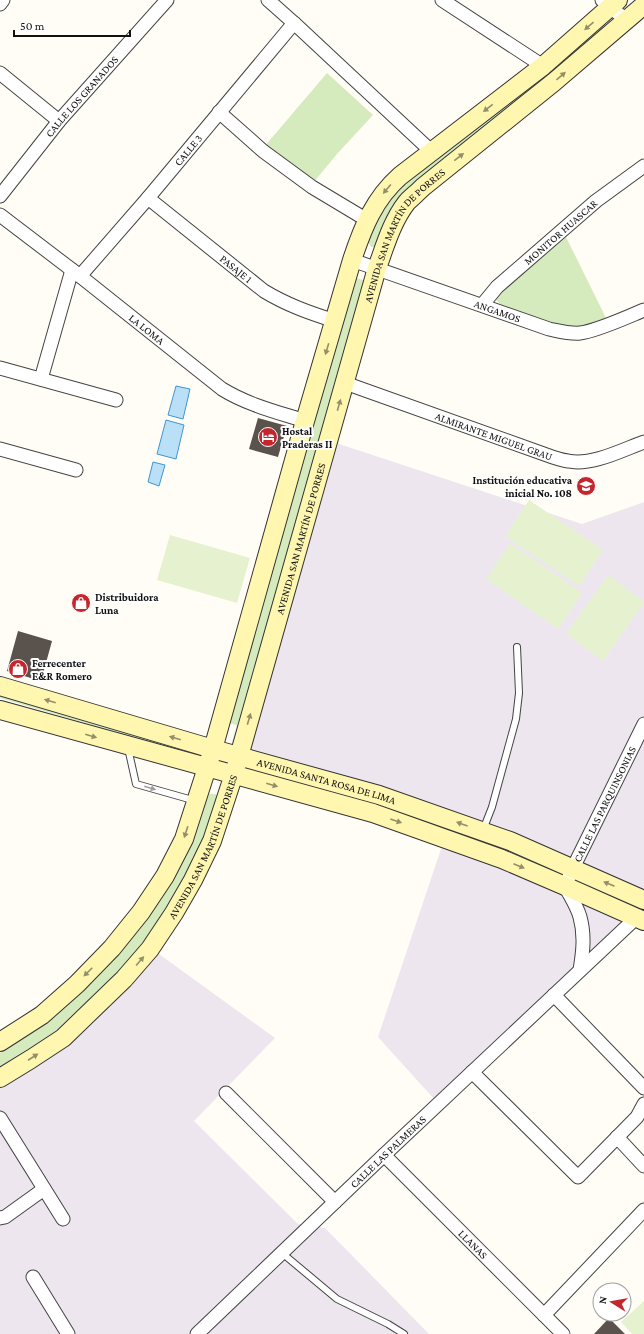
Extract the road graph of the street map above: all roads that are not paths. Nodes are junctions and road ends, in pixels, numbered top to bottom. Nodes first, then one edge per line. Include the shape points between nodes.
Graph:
1 (4, 0) edge
2 (166, 0) edge
3 (268, 0) edge
4 (442, 0) edge
5 (610, 2) edge
6 (0, 4) edge
7 (644, 5) edge
8 (626, 20) junction
9 (294, 23) junction
10 (543, 66) junction
11 (0, 73) edge
12 (219, 112) junction
13 (59, 121) junction
14 (431, 151) junction
15 (644, 166) edge
16 (0, 196) edge
17 (148, 198) junction
18 (0, 215) edge
19 (368, 220) junction
20 (352, 260) junction
21 (377, 268) junction
22 (76, 273) junction
23 (483, 304) junction
24 (644, 310) edge
25 (335, 322) junction
26 (0, 368) edge
27 (41, 379) junction
28 (345, 383) junction
29 (116, 400) dead end
30 (305, 421) junction
31 (644, 442) edge
32 (0, 448) edge
33 (76, 470) dead end
34 (517, 647) dead end
35 (0, 686) edge
36 (0, 710) edge
37 (644, 724) edge
38 (127, 746) junction
39 (213, 749) junction
40 (239, 756) junction
41 (206, 768) junction
42 (234, 774) junction
43 (196, 801) junction
44 (482, 832) junction
45 (572, 868) junction
46 (566, 886) junction
47 (644, 900) edge
48 (640, 919) edge
49 (102, 958) junction
50 (580, 970) junction
51 (124, 979) junction
52 (554, 995) junction
53 (42, 1015) junction
54 (63, 1038) junction
55 (0, 1042) edge
56 (472, 1072) junction
57 (0, 1078) edge
58 (644, 1088) edge
59 (226, 1093) dead end
60 (644, 1104) edge
61 (0, 1118) edge
62 (618, 1137) junction
63 (384, 1155) junction
64 (644, 1166) edge
65 (44, 1189) junction
66 (335, 1202) junction
67 (644, 1210) edge
68 (0, 1218) edge
69 (63, 1219) dead end
70 (282, 1253) junction
71 (33, 1277) dead end
72 (544, 1315) junction
73 (68, 1334) edge
74 (197, 1334) edge
75 (404, 1334) edge
76 (563, 1334) edge

1 - 6 street
2 - 13 street, CALLE LOS GRANADOS
3 - 9 street
4 - 10 street
5 - 8 street
5 -> 10 main road, AVENIDA SAN MARTÍN DE PORRES
7 - 8 main road, AVENIDA SAN MARTÍN DE PORRES
21 -> 8 main road, AVENIDA SAN MARTÍN DE PORRES via 389,234 407,202
9 - 12 street, CALLE 3
9 - 14 street
10 -> 14 main road, AVENIDA SAN MARTÍN DE PORRES
11 - 13 street
12 - 17 street, CALLE 3
12 - 19 street via 263,151 312,187
13 - 16 street, CALLE LOS GRANADOS
14 -> 19 main road, AVENIDA SAN MARTÍN DE PORRES via 387,187
15 - 23 street, MONITOR HUASCAR via 596,201 496,287
17 - 22 street, CALLE 3
17 - 25 street, PASAJE 1 via 264,291 300,310
18 - 22 street, LA LOMA
19 - 20 main road, AVENIDA SAN MARTÍN DE PORRES
20 - 21 street, ANGAMOS
20 - 25 main road, AVENIDA SAN MARTÍN DE PORRES
21 - 23 street, ANGAMOS
21 - 28 main road, AVENIDA SAN MARTÍN DE PORRES
22 - 27 street
22 - 30 street, LA LOMA via 222,389 252,404
23 - 24 street, ANGAMOS via 549,329 580,333
25 -> 30 main road, AVENIDA SAN MARTÍN DE PORRES
26 - 27 street
27 - 29 street
28 - 31 street, ALMIRANTE MIGUEL GRAU via 569,462 604,458
40 -> 28 main road, AVENIDA SAN MARTÍN DE PORRES
30 - 39 main road, AVENIDA SAN MARTÍN DE PORRES
32 - 33 street
34 - 44 lane via 519,693 516,719 492,807
39 -> 35 main road, AVENIDA SANTA ROSA DE LIMA
36 -> 38 main road, AVENIDA SANTA ROSA DE LIMA
37 - 45 street, CALLE LAS PARQUINSONIAS
38 - 41 main road, AVENIDA SANTA ROSA DE LIMA
38 -> 43 lane via 136,784
39 - 40 main road, AVENIDA SANTA ROSA DE LIMA
39 - 41 main road, AVENIDA SAN MARTÍN DE PORRES
40 - 42 main road, AVENIDA SAN MARTÍN DE PORRES
44 -> 40 main road, AVENIDA SANTA ROSA DE LIMA via 379,795
41 - 42 main road, AVENIDA SANTA ROSA DE LIMA
41 - 43 main road, AVENIDA SAN MARTÍN DE PORRES
42 -> 46 main road, AVENIDA SANTA ROSA DE LIMA via 373,813 502,859
51 -> 42 main road, AVENIDA SAN MARTÍN DE PORRES via 150,949 193,880 212,841
43 -> 49 main road, AVENIDA SAN MARTÍN DE PORRES via 184,839 165,876 141,912
44 - 45 main road, AVENIDA SANTA ROSA DE LIMA
45 - 46 street, CALLE LAS PARQUINSONIAS
47 -> 45 main road, AVENIDA SANTA ROSA DE LIMA
46 - 48 main road, AVENIDA SANTA ROSA DE LIMA
46 - 50 street via 580,916 583,950
48 - 50 street, CALLE LAS PALMERAS
49 - 51 main road
49 -> 53 main road, AVENIDA SAN MARTÍN DE PORRES
50 - 52 street, CALLE LAS PALMERAS
51 - 54 main road, AVENIDA SAN MARTÍN DE PORRES
52 - 56 street, CALLE LAS PALMERAS
52 - 58 street
53 - 54 main road
53 - 55 main road, AVENIDA SAN MARTÍN DE PORRES
57 -> 54 main road, AVENIDA SAN MARTÍN DE PORRES
56 - 62 street via 578,1177
56 - 63 street, CALLE LAS PALMERAS
59 - 66 street
60 - 62 street
61 - 65 street
62 - 64 street
63 - 66 street, CALLE LAS PALMERAS
63 - 72 street, LLANAS
65 - 68 street
65 - 69 street
66 - 70 street, CALLE LAS PALMERAS
67 - 72 street
70 - 74 street, CALLE LAS PALMERAS
70 - 75 lane via 337,1299
71 - 73 street
72 - 76 street, LLANAS

